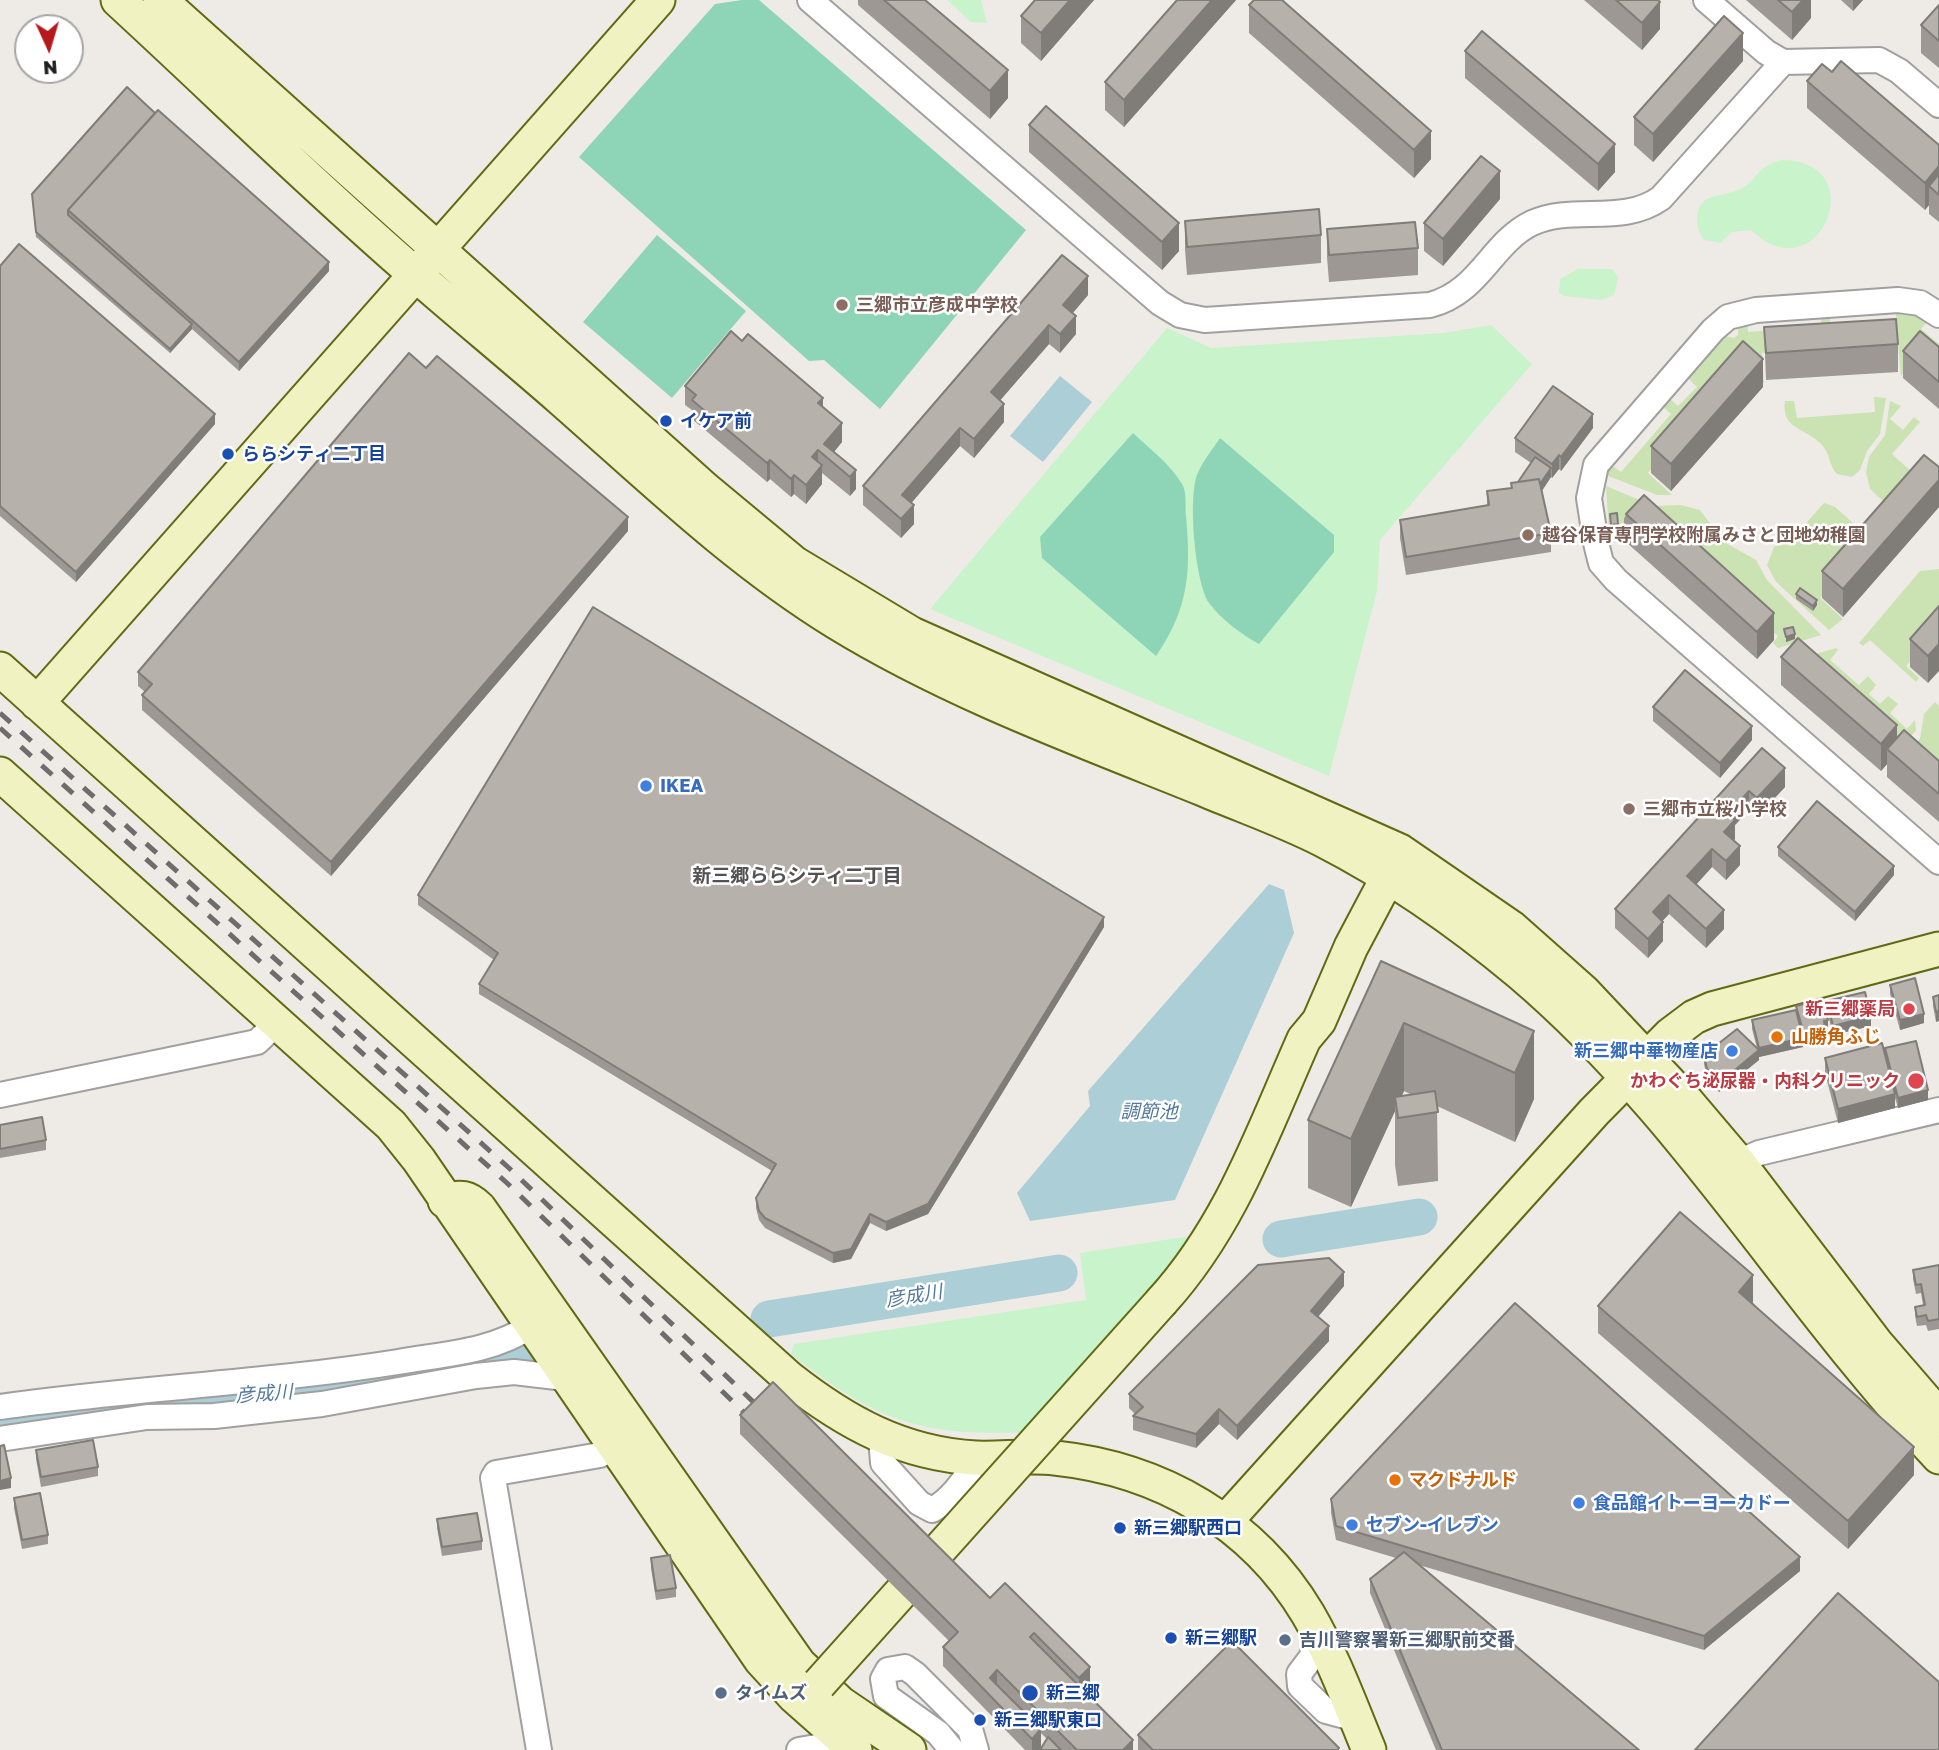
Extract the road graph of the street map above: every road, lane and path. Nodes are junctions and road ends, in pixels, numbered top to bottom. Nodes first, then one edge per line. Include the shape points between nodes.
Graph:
1 (118, 0) edge
2 (160, 0) edge
3 (658, 0) edge
4 (810, 0) edge
5 (1706, 0) edge
6 (1783, 62) junction
7 (1939, 105) edge
8 (437, 250) junction
9 (415, 274) junction
10 (1939, 315) edge
11 (0, 670) edge
12 (37, 703) junction
13 (0, 774) edge
14 (1939, 862) edge
15 (1387, 867) junction
16 (1939, 949) edge
17 (278, 1022) junction
18 (1637, 1067) junction
19 (0, 1095) edge
20 (1939, 1110) edge
21 (1738, 1162) junction
22 (445, 1200) junction
23 (531, 1326) junction
24 (565, 1378) junction
25 (1939, 1416) edge
26 (35, 1418) junction
27 (5, 1423) edge
28 (881, 1437) junction
29 (614, 1448) junction
30 (1939, 1457) edge
31 (977, 1458) junction
32 (1225, 1522) junction
33 (819, 1684) junction
34 (953, 1737) edge
35 (845, 1743) edge
36 (539, 1750) edge
37 (799, 1750) edge
38 (909, 1750) edge
39 (976, 1750) edge
40 (1369, 1750) edge

1 - 9 street
2 - 8 street
3 - 8 street
4 - 6 street via 1160,303 1180,315 1205,320 1445,301 1469,285 1520,229 1537,221 1647,208
5 - 6 street
6 - 7 street via 1879,60
8 - 9 street
8 - 15 street via 794,563 912,634
9 - 12 street
9 - 15 street via 709,530 770,579 835,621 956,687 1274,816
10 - 14 street via 1920,303 1898,300 1756,310 1728,317 1596,465 1589,498 1601,563 1616,580
11 - 12 street
12 - 28 street via 789,1378 825,1406
13 - 17 street
15 - 18 street via 1512,928 1583,991
15 - 33 street, bridge via 1319,1021 1304,1038 1236,1196 1206,1247
16 - 18 street via 1712,1009 1694,1017
17 - 19 street via 257,1042
17 - 22 street via 391,1125
18 - 21 street
18 - 30 street via 1670,1126 1879,1391
18 - 32 street
20 - 21 street
21 - 25 street via 1876,1343
22 - 23 street
22 - 33 street via 470,1199 479,1208 783,1644
23 - 24 street
23 - 26 street via 511,1339 480,1348
24 - 26 street via 502,1374 322,1404 214,1416
24 - 29 street
26 - 27 street
28 - 31 street via 945,1455
28 - 31 street via 883,1463 919,1503 932,1510 942,1505
29 - 35 street via 761,1661
29 - 36 street via 600,1455 496,1473 493,1478
31 - 32 street via 1052,1457 1125,1470 1182,1493
32 - 40 street via 1289,1586 1320,1636
33 - 38 street
34 - 39 street via 974,1735
35 - 37 street

